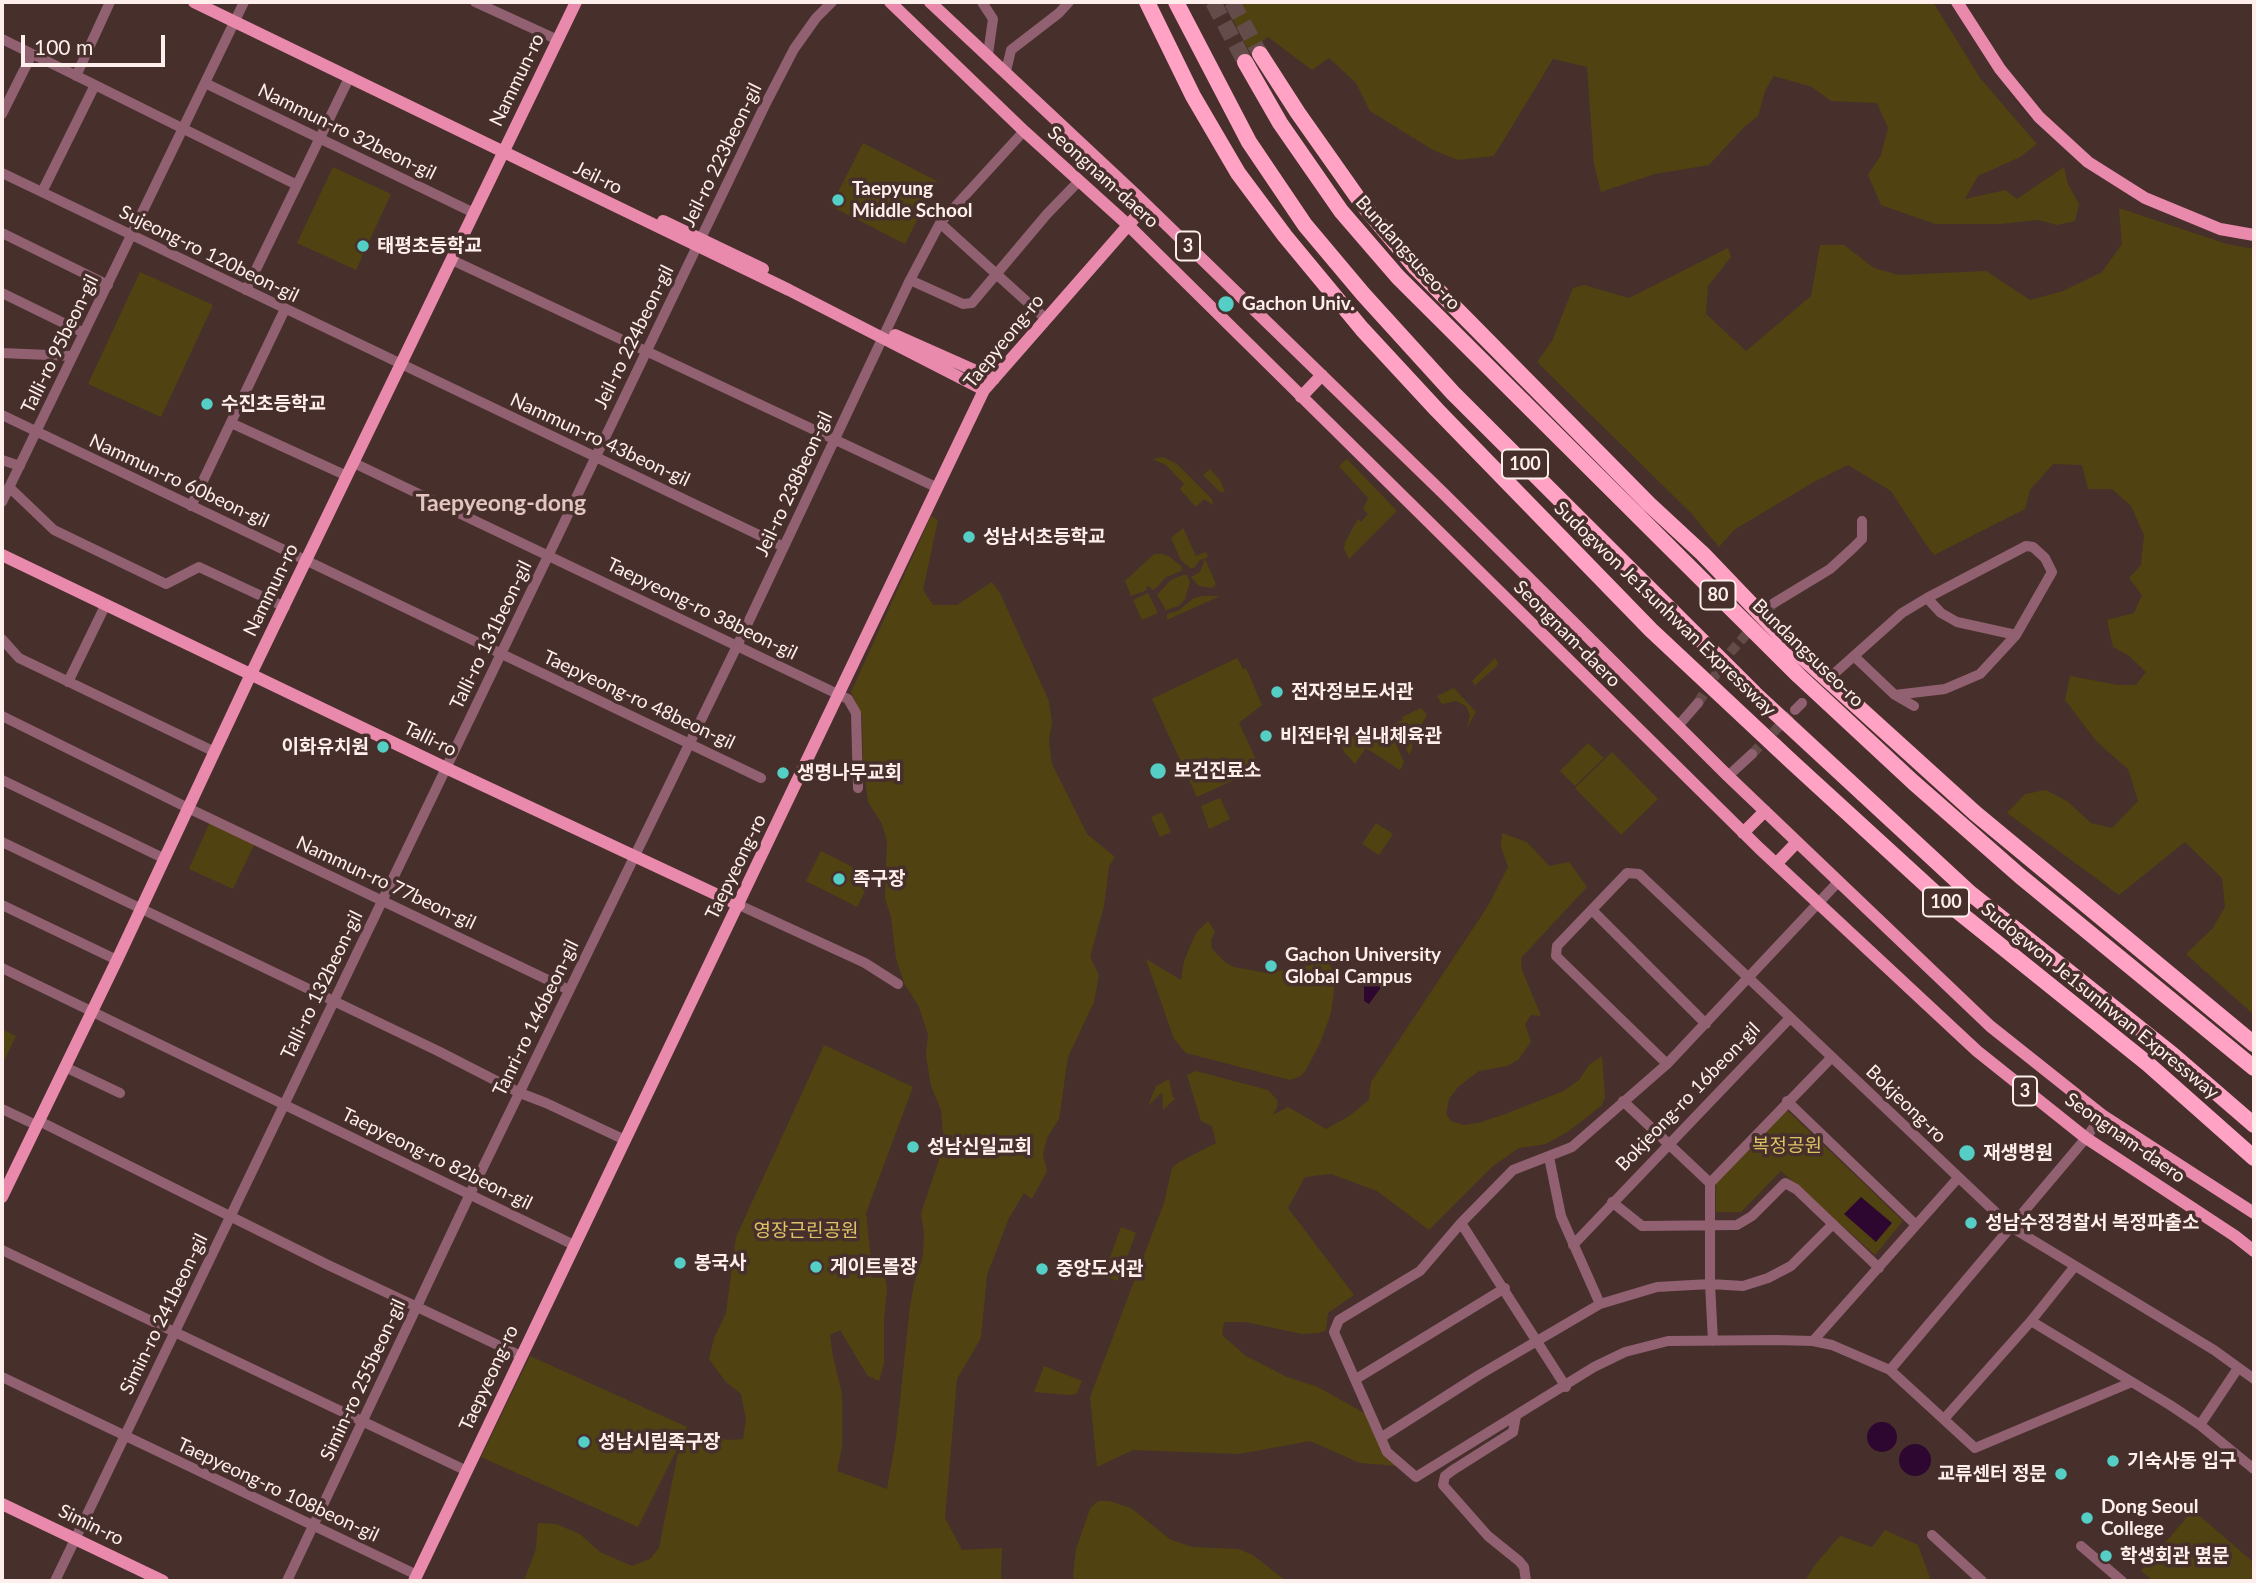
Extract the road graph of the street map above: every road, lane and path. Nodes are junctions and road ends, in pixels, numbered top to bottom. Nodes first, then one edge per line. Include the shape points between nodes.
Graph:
1 (110, 2) edge
2 (194, 2) edge
3 (205, 2) edge
4 (244, 2) edge
5 (475, 2) edge
6 (576, 2) edge
7 (832, 2) edge
8 (890, 2) edge
9 (930, 2) edge
10 (982, 2) edge
11 (1069, 2) edge
12 (1147, 2) edge
13 (1176, 2) edge
14 (1957, 2) edge
15 (236, 19) junction
16 (2, 39) edge
17 (558, 40) junction
18 (32, 54) junction
19 (988, 54) junction
20 (1259, 54) tunnel mouth
21 (1245, 62) tunnel mouth
22 (1006, 71) junction
23 (76, 76) junction
24 (350, 76) junction
25 (205, 83) junction
26 (95, 85) junction
27 (2, 114) edge
28 (183, 128) junction
29 (1024, 131) junction
30 (320, 139) junction
31 (505, 150) junction
32 (2, 173) edge
33 (1079, 181) junction
34 (297, 185) junction
35 (42, 192) junction
36 (1146, 205) junction
37 (474, 213) junction
38 (940, 223) junction
39 (1128, 225) junction
40 (2, 233) edge
41 (2254, 235) edge
42 (131, 236) junction
43 (699, 242) junction
44 (452, 260) junction
45 (995, 274) junction
46 (910, 280) junction
47 (108, 285) junction
48 (246, 290) junction
49 (2, 293) edge
50 (285, 309) junction
51 (1046, 319) junction
52 (84, 333) junction
53 (885, 334) junction
54 (647, 350) junction
55 (2, 353) edge
56 (72, 356) junction
57 (401, 365) junction
58 (1322, 376) junction
59 (994, 379) junction
60 (984, 390) junction
61 (1301, 397) junction
62 (2, 415) edge
63 (230, 423) junction
64 (37, 432) junction
65 (835, 438) junction
66 (596, 458) junction
67 (2, 460) edge
68 (354, 463) junction
69 (20, 466) junction
70 (347, 476) junction
71 (9, 487) junction
72 (938, 488) junction
73 (2, 502) edge
74 (191, 506) junction
75 (1862, 521) dead end
76 (784, 547) junction
77 (2, 555) edge
78 (549, 555) junction
79 (307, 561) junction
80 (1927, 598) junction
81 (1774, 603) tunnel mouth
82 (106, 604) junction
83 (285, 607) junction
84 (2016, 635) junction
85 (2, 639) edge
86 (737, 646) junction
87 (501, 654) junction
88 (1855, 657) junction
89 (1836, 671) dead end
90 (251, 674) junction
91 (68, 682) junction
92 (840, 694) junction
93 (1895, 695) junction
94 (1698, 703) tunnel mouth
95 (1914, 706) dead end
96 (2, 716) edge
97 (1678, 726) junction
98 (689, 744) junction
99 (215, 752) junction
100 (1752, 754) tunnel mouth
101 (446, 768) junction
102 (1728, 776) junction
103 (761, 778) dead end
104 (2, 780) edge
105 (858, 788) dead end
106 (188, 808) junction
107 (1765, 811) junction
108 (1743, 833) junction
109 (2, 842) edge
110 (1797, 842) junction
111 (634, 856) junction
112 (163, 858) junction
113 (1776, 864) junction
114 (1839, 881) junction
115 (382, 901) junction
116 (1818, 903) junction
117 (2, 905) edge
118 (739, 905) junction
119 (141, 908) junction
120 (1592, 910) junction
121 (117, 960) junction
122 (2, 968) edge
123 (1747, 979) junction
124 (898, 984) dead end
125 (569, 990) junction
126 (334, 1002) junction
127 (92, 1011) junction
128 (1790, 1018) junction
129 (1706, 1024) junction
130 (2254, 1044) edge
131 (1832, 1057) junction
132 (1667, 1064) junction
133 (65, 1066) junction
134 (2254, 1068) edge
135 (120, 1093) dead end
136 (520, 1093) junction
137 (1623, 1101) junction
138 (1787, 1101) junction
139 (284, 1104) junction
140 (2, 1109) edge
141 (2102, 1115) junction
142 (37, 1123) junction
143 (2254, 1125) edge
144 (2086, 1138) junction
145 (625, 1140) junction
146 (1669, 1142) junction
147 (1549, 1157) junction
148 (2254, 1157) edge
149 (1958, 1178) junction
150 (1710, 1183) junction
151 (470, 1195) junction
152 (2, 1197) edge
153 (1612, 1202) junction
154 (2254, 1213) edge
155 (230, 1216) junction
156 (1461, 1223) junction
157 (1833, 1224) junction
158 (1916, 1225) junction
159 (1710, 1226) junction
160 (2011, 1227) junction
161 (574, 1245) junction
162 (1573, 1245) junction
163 (2, 1250) edge
164 (2254, 1251) edge
165 (2075, 1266) junction
166 (1879, 1268) junction
167 (1710, 1284) junction
168 (1505, 1288) junction
169 (1600, 1304) junction
170 (416, 1308) junction
171 (2031, 1321) junction
172 (175, 1332) junction
173 (1538, 1341) junction
174 (1713, 1341) junction
175 (1813, 1342) junction
176 (520, 1356) junction
177 (2238, 1368) junction
178 (1890, 1370) junction
179 (2, 1377) edge
180 (1356, 1379) junction
181 (2254, 1379) edge
182 (2132, 1382) junction
183 (1566, 1387) junction
184 (1516, 1416) junction
185 (1944, 1419) junction
186 (363, 1422) junction
187 (2200, 1425) junction
188 (125, 1436) junction
189 (1382, 1437) junction
190 (2254, 1469) edge
191 (467, 1471) junction
192 (2, 1504) edge
193 (313, 1526) junction
194 (1933, 1535) dead end
195 (75, 1539) junction
196 (2081, 1546) dead end
197 (416, 1578) edge
198 (55, 1581) edge
199 (163, 1581) edge
200 (287, 1581) edge
201 (1526, 1581) edge
202 (1982, 1581) edge
203 (2122, 1581) edge

1 - 23 street
2 - 15 main road, Jeil-ro
3 - 15 main road, Jeil-ro
4 - 15 street, Talli-ro 95beon-gil
5 - 17 street
6 - 17 main road, Nammun-ro
7 - 43 street, Jeil-ro 223beon-gil via 803,35
8 - 29 main road, Seongnam-daero / 3
9 - 19 main road, Seongnam-daero / 3
10 - 19 street via 993,19
11 - 22 street via 1011,50
12 - 148 highway, Sudogwon Je1sunhwan Expressway / 100 via 1193,96 1238,173 1362,329 1437,410 1651,630 1822,790 1935,893 2148,1064
13 - 143 highway, Sudogwon Je1sunhwan Expressway / 100 via 1249,142 1305,225 1453,393 1755,694 1970,893
14 - 41 main road via 2000,69 2039,117 2088,162 2145,198 2220,229
15 - 24 main road, Jeil-ro
15 - 25 street, Talli-ro 95beon-gil
15 - 31 main road, Jeil-ro
16 - 18 street
17 - 31 main road, Nammun-ro
18 - 23 street
18 - 27 street
19 - 22 main road, Seongnam-daero / 3
20 - 130 highway, Bundangsuseo-ro / 80 via 1360,201 1416,268 1793,648 1975,813
21 - 134 highway, Bundangsuseo-ro / 80 via 1340,211 1407,287 1903,774
22 - 36 main road, Seongnam-daero / 3
23 - 26 street
24 - 30 street
24 - 31 main road, Jeil-ro
25 - 28 street, Talli-ro 95beon-gil
25 - 30 street, Nammun-ro 32beon-gil
26 - 28 street
26 - 35 street
28 - 34 street
28 - 42 street, Talli-ro 95beon-gil
29 - 33 main road, Seongnam-daero / 3
29 - 38 street, Jeil-ro 238beon-gil
30 - 34 street
30 - 37 street, Nammun-ro 32beon-gil
31 - 37 main road, Nammun-ro
31 - 43 main road, Jeil-ro
32 - 35 street, Sujeong-ro 120beon-gil
33 - 39 main road, Seongnam-daero / 3
33 - 45 street
34 - 48 street
35 - 42 street, Sujeong-ro 120beon-gil
36 - 39 main road, Taepyeong-ro
36 - 58 main road, Seongnam-daero / 3
37 - 44 main road, Nammun-ro
38 - 45 street
38 - 46 street, Jeil-ro 238beon-gil
39 - 51 main road, Taepyeong-ro
39 - 61 main road, Seongnam-daero / 3
40 - 47 street
42 - 47 street, Talli-ro 95beon-gil
42 - 48 street, Sujeong-ro 120beon-gil
43 - 53 main road, Jeil-ro
43 - 54 street, Jeil-ro 224beon-gil
44 - 54 street
44 - 57 main road, Nammun-ro
45 - 46 street via 972,303 963,304
45 - 51 street
46 - 53 street, Jeil-ro 238beon-gil
47 - 52 street, Talli-ro 95beon-gil
48 - 50 street, Sujeong-ro 120beon-gil
49 - 52 street
50 - 57 street, Sujeong-ro 120beon-gil
50 - 63 street
51 - 59 main road, Taepyeong-ro
52 - 56 street, Talli-ro 95beon-gil
53 - 59 main road, Jeil-ro
53 - 60 main road, Jeil-ro
53 - 65 street, Jeil-ro 238beon-gil
54 - 65 street
54 - 66 street, Jeil-ro 224beon-gil
55 - 56 street
56 - 64 street, Talli-ro 95beon-gil
57 - 66 street, Nammun-ro 43beon-gil
57 - 68 main road, Nammun-ro
58 - 61 main road
58 - 97 main road, Seongnam-daero / 3
59 - 60 main road, Taepyeong-ro
60 - 72 main road, Taepyeong-ro
61 - 108 main road, Seongnam-daero / 3
62 - 64 street, Nammun-ro 60beon-gil
63 - 70 street
63 - 74 street
64 - 69 street, Talli-ro 95beon-gil
64 - 74 street, Nammun-ro 60beon-gil
65 - 72 street
65 - 76 street, Jeil-ro 238beon-gil
66 - 76 street, Nammun-ro 43beon-gil
66 - 78 street, Jeil-ro 224beon-gil
67 - 69 street
68 - 70 main road, Nammun-ro
68 - 78 street, Taepyeong-ro 38beon-gil
69 - 71 street, Talli-ro 95beon-gil
70 - 79 main road, Nammun-ro
71 - 73 street, Talli-ro 95beon-gil
71 - 83 street via 54,530 166,584 199,567
72 - 92 main road, Taepyeong-ro
74 - 79 street, Nammun-ro 60beon-gil
75 - 81 street via 1862,539 1853,548 1830,569
76 - 86 street, Jeil-ro 238beon-gil
77 - 82 main road, Talli-ro
78 - 86 street, Taepyeong-ro 38beon-gil
78 - 87 street, Talli-ro 131beon-gil
79 - 83 main road, Nammun-ro
79 - 87 street, Nammun-ro 60beon-gil
80 - 84 street via 1957,622
80 - 84 street via 2026,546 2033,547 2052,572
80 - 88 street via 1902,613
82 - 90 main road, Talli-ro
82 - 91 street
83 - 90 main road, Nammun-ro
84 - 93 street via 1980,674 1945,689
85 - 91 street via 19,658
86 - 92 street, Taepyeong-ro 38beon-gil
86 - 98 street, Jeil-ro 238beon-gil
87 - 98 street, Taepyeong-ro 48beon-gil
87 - 101 street, Talli-ro 131beon-gil
88 - 89 street
88 - 93 street
90 - 99 main road, Nammun-ro
90 - 101 main road, Talli-ro
91 - 99 street
92 - 105 street via 856,713
92 - 118 main road, Taepyeong-ro
93 - 95 street
94 - 97 street
96 - 106 street, Nammun-ro 77beon-gil
97 - 102 main road, Seongnam-daero / 3
98 - 103 street, Taepyeong-ro 48beon-gil
98 - 111 street, Tanri-ro 146beon-gil
99 - 106 main road, Nammun-ro
100 - 102 street
101 - 111 main road, Talli-ro
101 - 115 street, Talli-ro 132beon-gil
102 - 107 main road, Seongnam-daero / 3
104 - 112 street
106 - 112 main road, Nammun-ro
106 - 115 street, Nammun-ro 77beon-gil
107 - 108 main road
107 - 110 main road, Seongnam-daero / 3
108 - 113 main road, Seongnam-daero / 3
109 - 119 street
110 - 113 main road
110 - 114 main road, Seongnam-daero / 3
111 - 118 main road, Talli-ro
111 - 125 street, Tanri-ro 146beon-gil
112 - 119 main road, Nammun-ro
113 - 116 main road, Seongnam-daero / 3
114 - 116 street
114 - 141 main road, Seongnam-daero / 3 via 1990,1026
115 - 125 street, Nammun-ro 77beon-gil
115 - 126 street, Talli-ro 132beon-gil
116 - 123 street
116 - 144 main road, Seongnam-daero / 3 via 1977,1051
117 - 121 street
118 - 124 street via 865,962
118 - 145 main road, Taepyeong-ro
119 - 121 main road, Nammun-ro
119 - 126 street
120 - 123 street, Bokjeong-ro via 1627,873 1639,874
120 - 129 street
120 - 132 street via 1557,946 1556,956
121 - 127 main road, Nammun-ro
122 - 127 street, Taepyeong-ro 82beon-gil
123 - 128 street, Bokjeong-ro
123 - 129 street
125 - 136 street, Tanri-ro 146beon-gil
126 - 136 street
126 - 139 street, Talli-ro 132beon-gil
127 - 133 main road, Nammun-ro
127 - 139 street, Taepyeong-ro 82beon-gil
128 - 131 street, Bokjeong-ro
128 - 146 street, Bokjeong-ro 16beon-gil
129 - 132 street
131 - 138 street
131 - 149 street, Bokjeong-ro
132 - 137 street
133 - 135 street
133 - 142 main road, Nammun-ro
136 - 145 street
136 - 151 street, Tanri-ro 146beon-gil
137 - 146 street
137 - 147 street via 1572,1147
138 - 150 street
138 - 158 street
139 - 151 street, Taepyeong-ro 82beon-gil
139 - 155 street, Simin-ro 241beon-gil
140 - 142 street
141 - 144 street
141 - 154 main road, Seongnam-daero / 3
142 - 152 main road, Nammun-ro
142 - 155 street
144 - 160 street
144 - 164 main road, Seongnam-daero / 3
145 - 161 main road, Taepyeong-ro
146 - 150 street
146 - 153 street, Bokjeong-ro 16beon-gil
147 - 156 street via 1513,1170
147 - 162 street via 1561,1216
149 - 158 street
149 - 160 street, Bokjeong-ro
150 - 159 street
151 - 161 street, Taepyeong-ro 82beon-gil
151 - 170 street, Simin-ro 255beon-gil
153 - 159 street via 1642,1226
153 - 162 street, Bokjeong-ro 16beon-gil
155 - 170 street
155 - 172 street, Simin-ro 241beon-gil
156 - 168 street
156 - 180 street via 1420,1271 1339,1320 1334,1332
157 - 159 street via 1785,1183 1737,1225
157 - 166 street
157 - 167 street via 1791,1266 1768,1278 1743,1286
158 - 166 street
159 - 167 street
160 - 165 street, Bokjeong-ro
160 - 178 street
161 - 176 main road, Taepyeong-ro
162 - 169 street
163 - 172 street
165 - 171 street
165 - 177 street, Bokjeong-ro
166 - 175 street
167 - 169 street via 1657,1287
167 - 174 street
168 - 173 street
168 - 180 street
169 - 173 street
170 - 176 street
170 - 186 street, Simin-ro 255beon-gil
171 - 182 street
171 - 185 street
172 - 186 street
172 - 188 street, Simin-ro 241beon-gil
173 - 183 street
173 - 189 street
174 - 175 street
174 - 183 street via 1668,1341 1625,1352
175 - 178 street via 1832,1345
176 - 191 main road, Taepyeong-ro
177 - 181 street, Bokjeong-ro
177 - 187 street
178 - 185 street
179 - 188 street, Taepyeong-ro 108beon-gil
180 - 189 street
182 - 185 street via 1975,1448
182 - 187 street
183 - 184 street
184 - 189 street via 1416,1477 1387,1452
184 - 201 street via 1513,1432 1445,1476 1443,1485 1488,1536 1524,1567
186 - 191 street
186 - 193 street, Simin-ro 255beon-gil
187 - 190 street
188 - 193 street, Taepyeong-ro 108beon-gil
188 - 195 street, Simin-ro 241beon-gil
191 - 197 main road, Taepyeong-ro
192 - 195 main road, Simin-ro
193 - 197 street, Taepyeong-ro 108beon-gil
193 - 200 street, Simin-ro 255beon-gil
194 - 202 street
195 - 198 street, Simin-ro 241beon-gil
195 - 199 main road, Simin-ro
196 - 203 street

